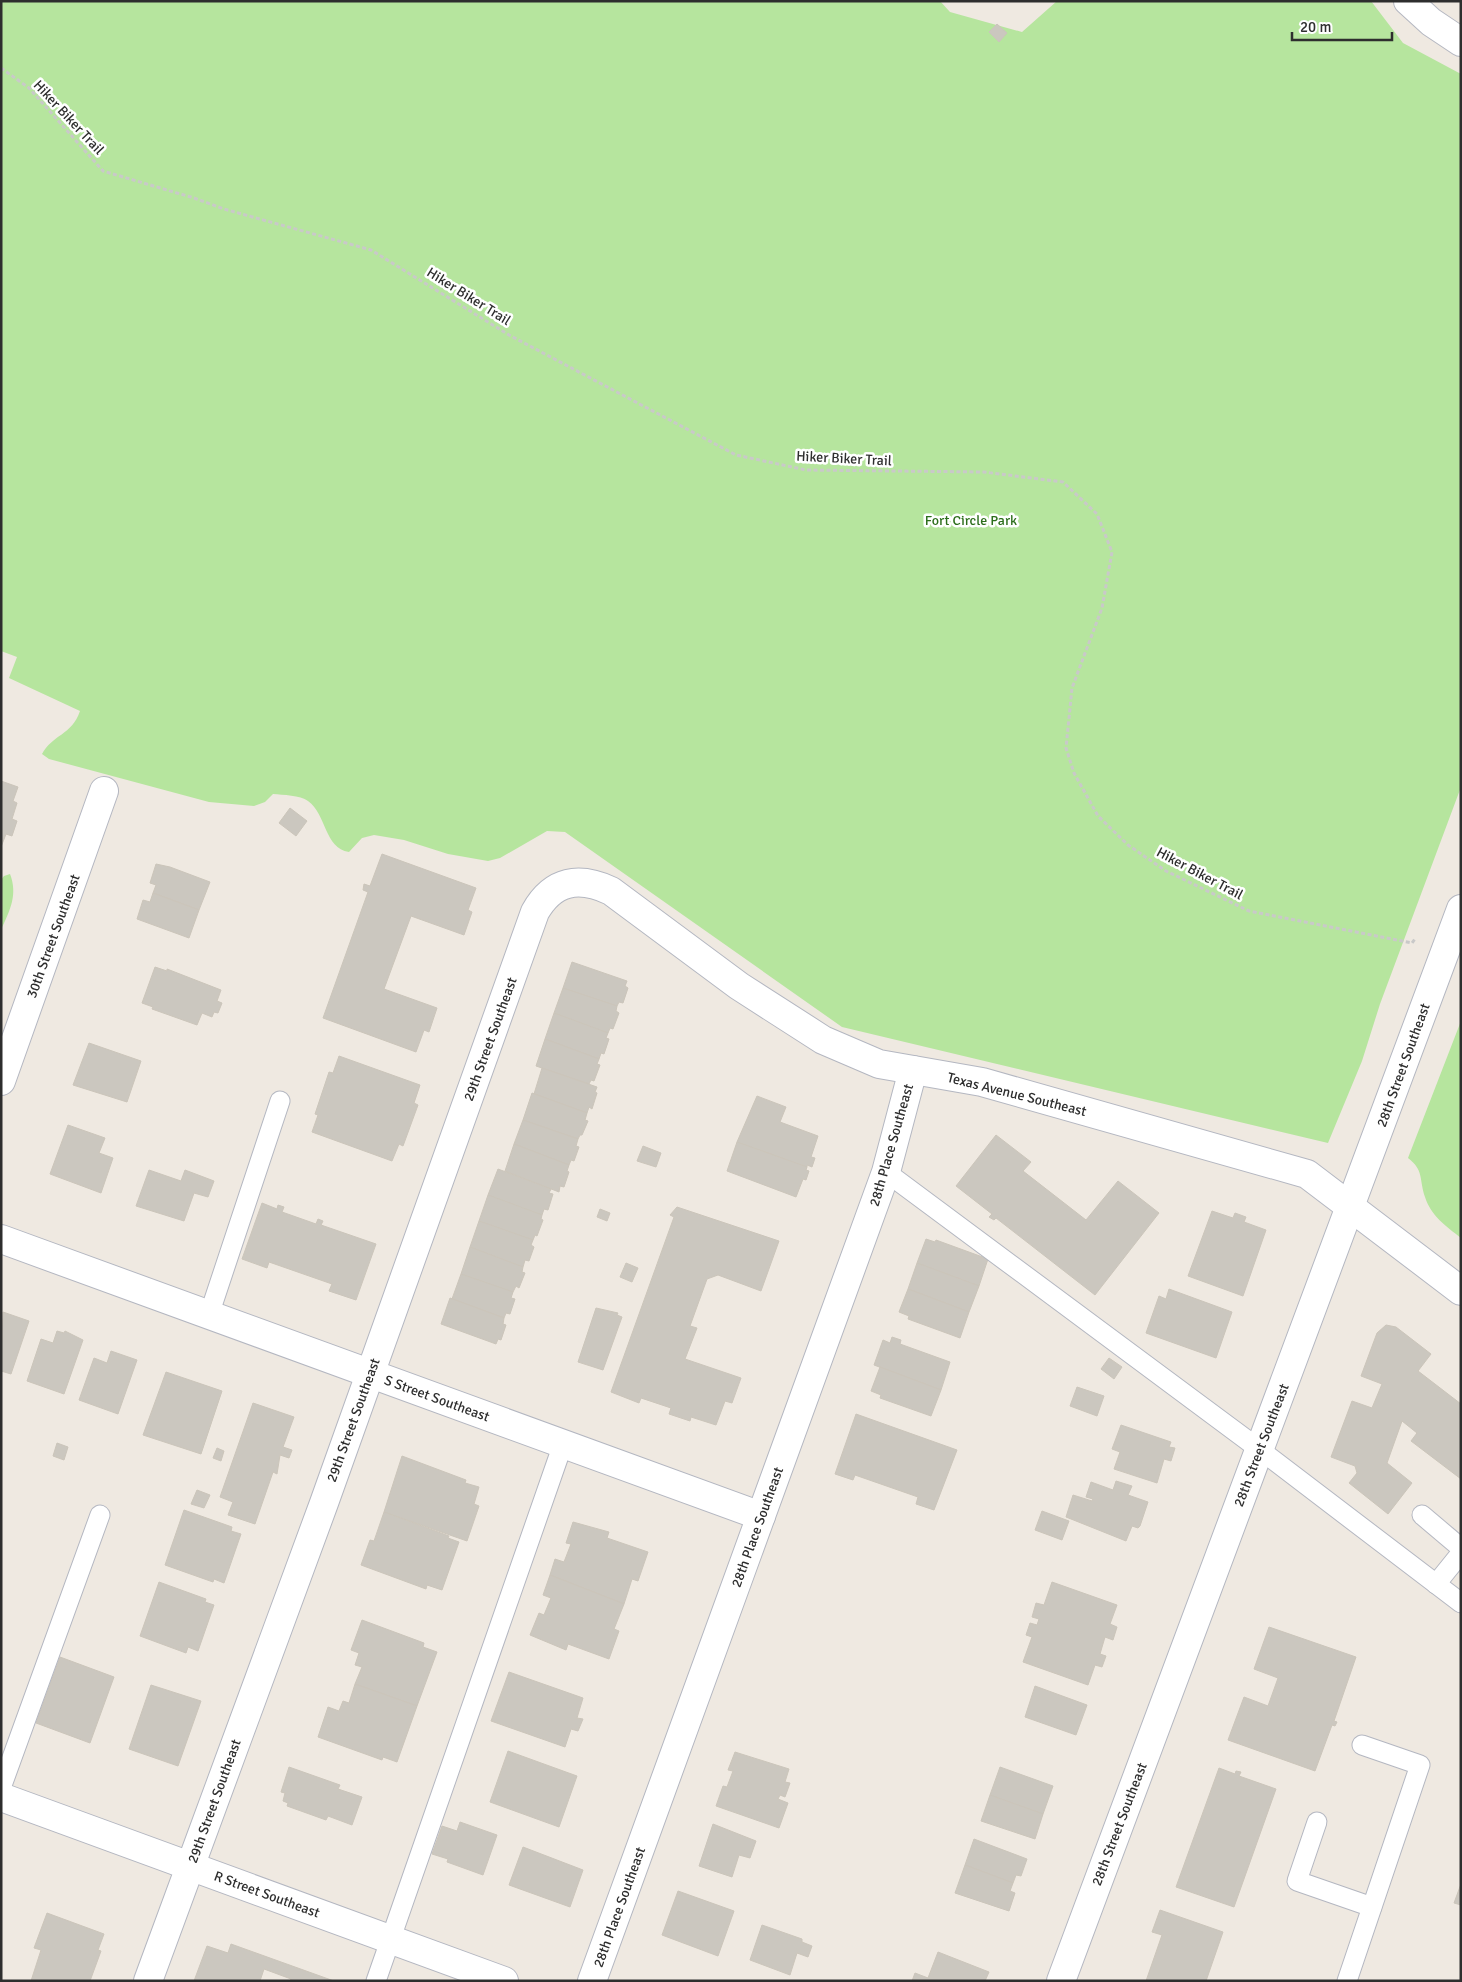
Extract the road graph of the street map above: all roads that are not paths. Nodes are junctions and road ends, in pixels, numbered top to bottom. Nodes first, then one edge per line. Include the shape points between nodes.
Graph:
1 (1408, 1) edge
2 (1461, 42) edge
3 (104, 791) dead end
4 (580, 883) joint
5 (1461, 909) edge
6 (913, 1070) junction
7 (1, 1081) edge
8 (280, 1101) dead end
9 (886, 1172) junction
10 (1351, 1205) junction
11 (1, 1239) edge
12 (1461, 1291) edge
13 (209, 1315) junction
14 (370, 1373) junction
15 (563, 1444) junction
16 (1259, 1449) junction
17 (100, 1515) dead end
18 (1422, 1515) dead end
19 (761, 1516) junction
20 (1461, 1548) edge
21 (1461, 1553) edge
22 (1436, 1584) junction
23 (1461, 1602) edge
24 (1362, 1745) dead end
25 (1, 1788) edge
26 (1, 1797) edge
27 (1317, 1822) dead end
28 (189, 1866) junction
29 (1372, 1907) junction
30 (391, 1939) junction
31 (148, 1981) edge
32 (376, 1981) edge
33 (504, 1981) edge
34 (592, 1981) edge
35 (1061, 1981) edge
36 (1347, 1981) edge

1 - 2 street via 1431,22
3 - 7 street, 30th Street Southeast
4 - 6 street, Texas Avenue Southeast via 612,891 739,986 823,1040 879,1064
4 - 14 street, 29th Street Southeast via 562,885 551,891 535,912
5 - 10 street, 28th Street Southeast
6 - 9 street, 28th Place Southeast
6 - 10 street, Texas Avenue Southeast via 982,1082 1307,1174
8 - 13 lane
9 - 16 lane
9 - 19 street, 28th Place Southeast
10 - 12 street, Texas Avenue Southeast
10 - 16 street, 28th Street Southeast
11 - 13 street, S Street Southeast
13 - 14 street, S Street Southeast
14 - 15 street, S Street Southeast
14 - 28 street, 29th Street Southeast
15 - 19 street, S Street Southeast
15 - 30 lane
16 - 22 lane
16 - 35 street, 28th Street Southeast
17 - 25 lane
18 - 20 lane
19 - 34 street, 28th Place Southeast
21 - 22 lane
22 - 23 lane
24 - 29 lane via 1420,1765
26 - 28 street, R Street Southeast
27 - 29 lane via 1297,1881
28 - 30 street, R Street Southeast
28 - 31 street, 29th Street Southeast
29 - 36 lane
30 - 32 lane
30 - 33 street, R Street Southeast

